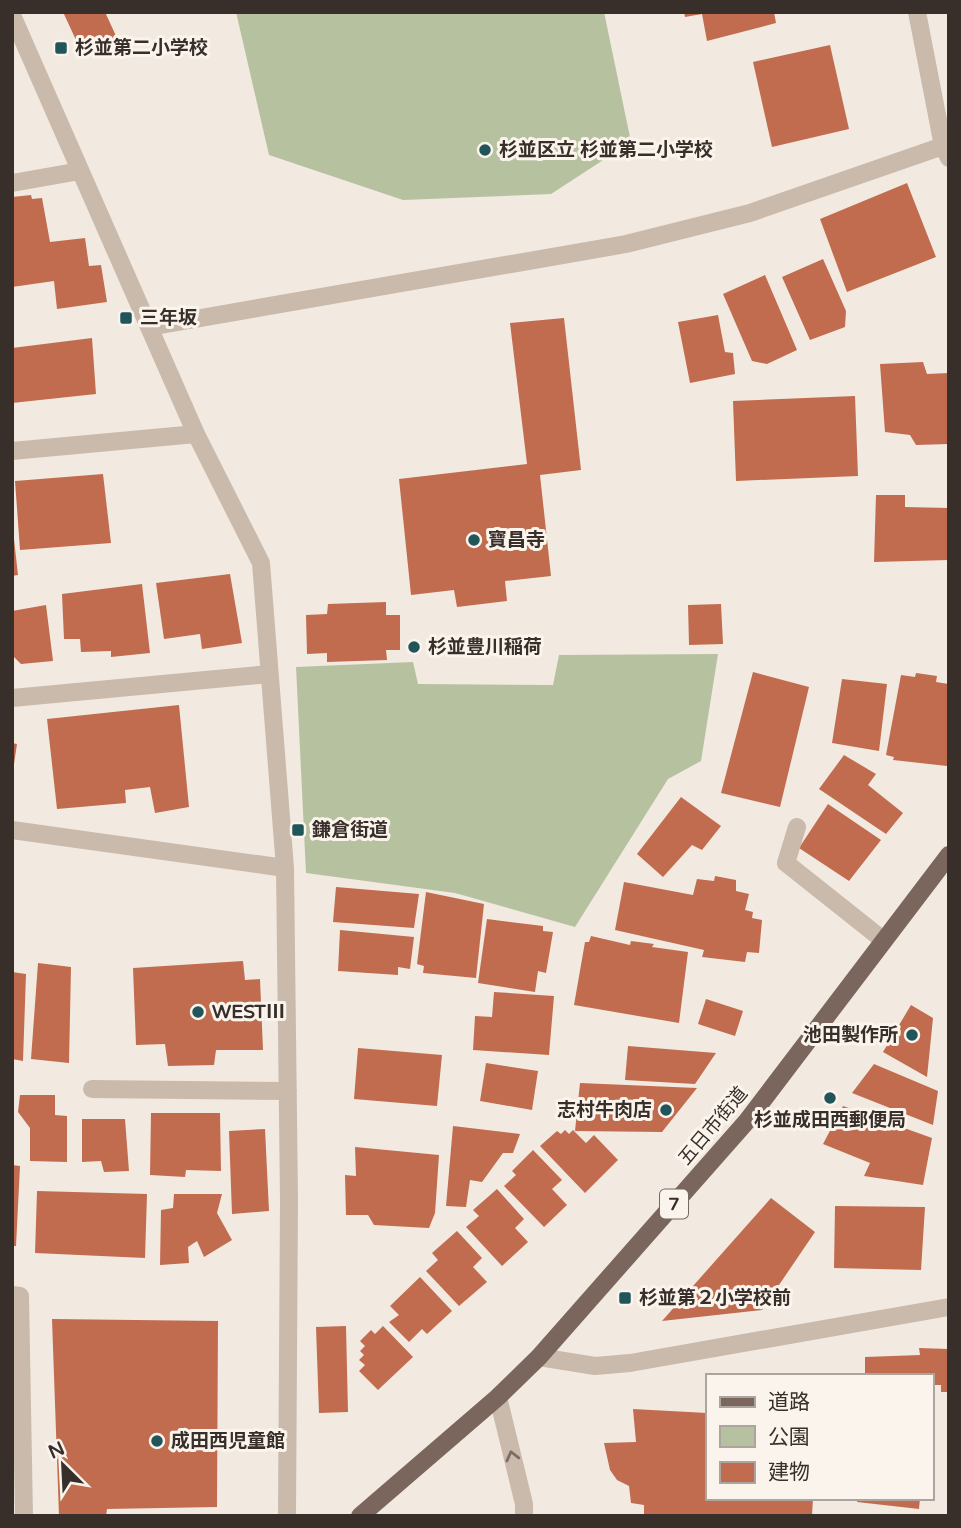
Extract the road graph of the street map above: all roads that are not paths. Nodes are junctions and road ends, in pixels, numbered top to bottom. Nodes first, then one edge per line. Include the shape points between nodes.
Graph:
1 (917, 12) edge
2 (12, 16) edge
3 (946, 152) edge
4 (80, 171) junction
5 (12, 183) edge
6 (149, 327) junction
7 (196, 434) junction
8 (12, 451) edge
9 (268, 674) junction
10 (12, 698) edge
11 (797, 827) dead end
12 (12, 830) edge
13 (949, 855) edge
14 (285, 868) junction
15 (883, 940) junction
16 (92, 1089) dead end
17 (288, 1091) junction
18 (12, 1295) edge
19 (949, 1307) edge
20 (539, 1357) junction
21 (498, 1396) junction
22 (24, 1516) edge
23 (288, 1516) edge
24 (360, 1516) edge
25 (524, 1516) edge

1 - 3 street
2 - 4 street
3 - 6 street via 750,213 626,244
4 - 5 street
4 - 6 street
6 - 7 street
7 - 8 street
7 - 9 street via 261,563
9 - 10 street
9 - 14 street
11 - 15 street via 786,863
12 - 14 street
13 - 15 main road, 五日市街道 / 7
14 - 17 street
15 - 20 main road, 五日市街道 / 7 via 747,1121
16 - 17 street
17 - 23 street
18 - 22 street via 20,1296
19 - 20 street via 630,1363 595,1366
20 - 21 main road, 五日市街道 / 7
21 - 24 main road, 五日市街道 / 7
25 -> 21 street

